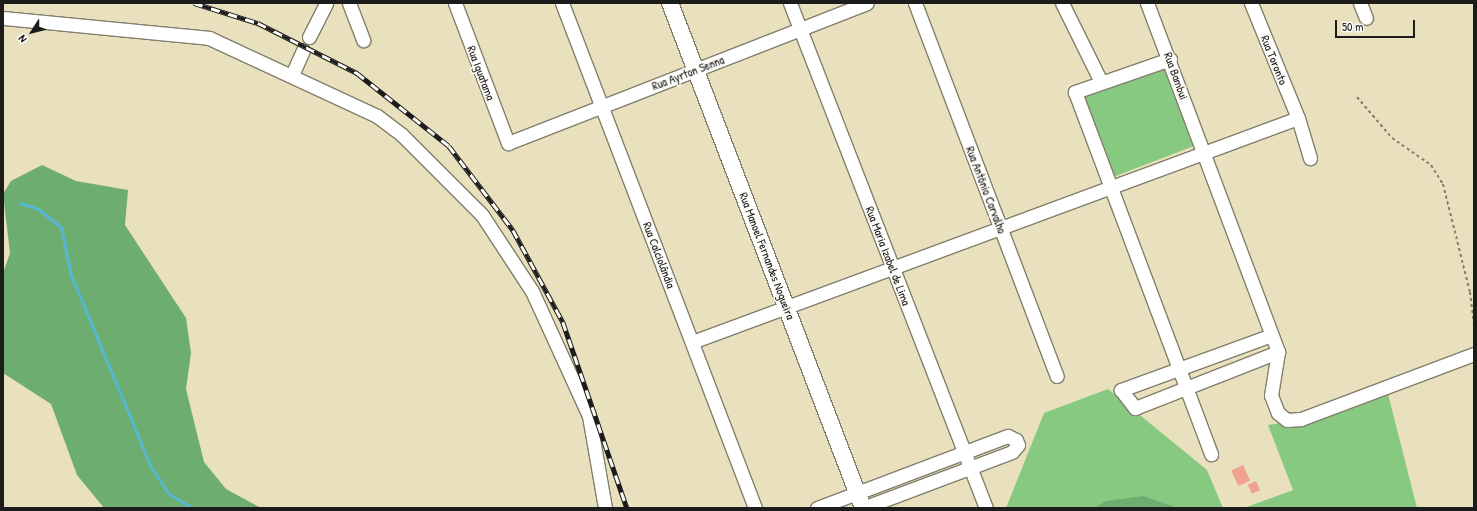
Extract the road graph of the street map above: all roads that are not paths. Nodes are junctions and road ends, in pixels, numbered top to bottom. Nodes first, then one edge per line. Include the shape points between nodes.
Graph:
1 (326, 3) edge
2 (349, 3) edge
3 (454, 3) edge
4 (562, 3) edge
5 (670, 3) edge
6 (790, 3) edge
7 (868, 3) edge
8 (915, 3) edge
9 (1062, 3) edge
10 (1147, 3) edge
11 (1250, 3) edge
12 (1360, 3) edge
13 (3, 18) edge
14 (1366, 18) dead end
15 (800, 29) junction
16 (308, 37) dead end
17 (363, 40) dead end
18 (303, 50) dead end
19 (1170, 59) junction
20 (696, 70) junction
21 (292, 75) junction
22 (1101, 82) junction
23 (602, 106) junction
24 (1298, 118) junction
25 (508, 142) joint
26 (1204, 150) junction
27 (1310, 158) dead end
28 (1110, 186) junction
29 (1000, 227) junction
30 (892, 267) junction
31 (786, 307) junction
32 (1269, 336) junction
33 (692, 342) junction
34 (1278, 352) junction
35 (1474, 354) edge
36 (1179, 369) junction
37 (1057, 376) dead end
38 (1186, 388) junction
39 (964, 453) junction
40 (1211, 454) dead end
41 (970, 467) junction
42 (858, 493) junction
43 (605, 508) edge
44 (755, 508) edge
45 (817, 508) edge
46 (863, 508) edge
47 (986, 508) edge

1 - 16 street
2 - 17 street
3 - 25 street, Rua Iguatama
4 - 23 street, Rua Calciolândia
5 - 20 street, Rua Manoel Fernandes Nogueira
6 - 15 street, Rua Maria Izabel de Lima
7 - 15 street, Rua Ayrton Senna
8 - 29 street, Rua Antônio Carvalho
9 - 22 street
10 - 19 street, Rua Bambui
11 - 24 street, Rua Toronto
12 - 14 street
13 - 21 street via 209,38
15 - 20 street, Rua Ayrton Senna
15 - 30 street, Rua Maria Izabel de Lima
18 - 21 street
19 - 22 street
19 - 26 street, Rua Bambui
20 - 23 street, Rua Ayrton Senna
20 - 31 street, Rua Manoel Fernandes Nogueira
21 - 43 street via 377,116 431,162 482,215 532,291 589,416
22 - 28 street via 1075,92
23 - 25 street, Rua Ayrton Senna
23 - 33 street, Rua Calciolândia
24 - 26 street
24 - 27 street, Rua Toronto
26 - 28 street
26 - 32 street, Rua Bambui
28 - 29 street
28 - 36 street
29 - 30 street
29 - 37 street, Rua Antônio Carvalho
30 - 31 street
30 - 39 street, Rua Maria Izabel de Lima
31 - 33 street
31 - 42 street, Rua Manoel Fernandes Nogueira
32 - 34 street, Rua Bambui
32 - 36 street
33 - 44 street, Rua Calciolândia
34 - 35 street via 1272,395 1278,413 1287,420 1301,419
34 - 38 street
36 - 38 street
36 - 38 street via 1120,390 1135,408
38 - 40 street
39 - 41 street, Rua Maria Izabel de Lima
39 - 41 street via 1008,436 1013,436 1018,445 1012,452
39 - 42 street
41 - 46 street
41 - 47 street, Rua Maria Izabel de Lima
42 - 45 street
42 - 46 street, Rua Manoel Fernandes Nogueira

